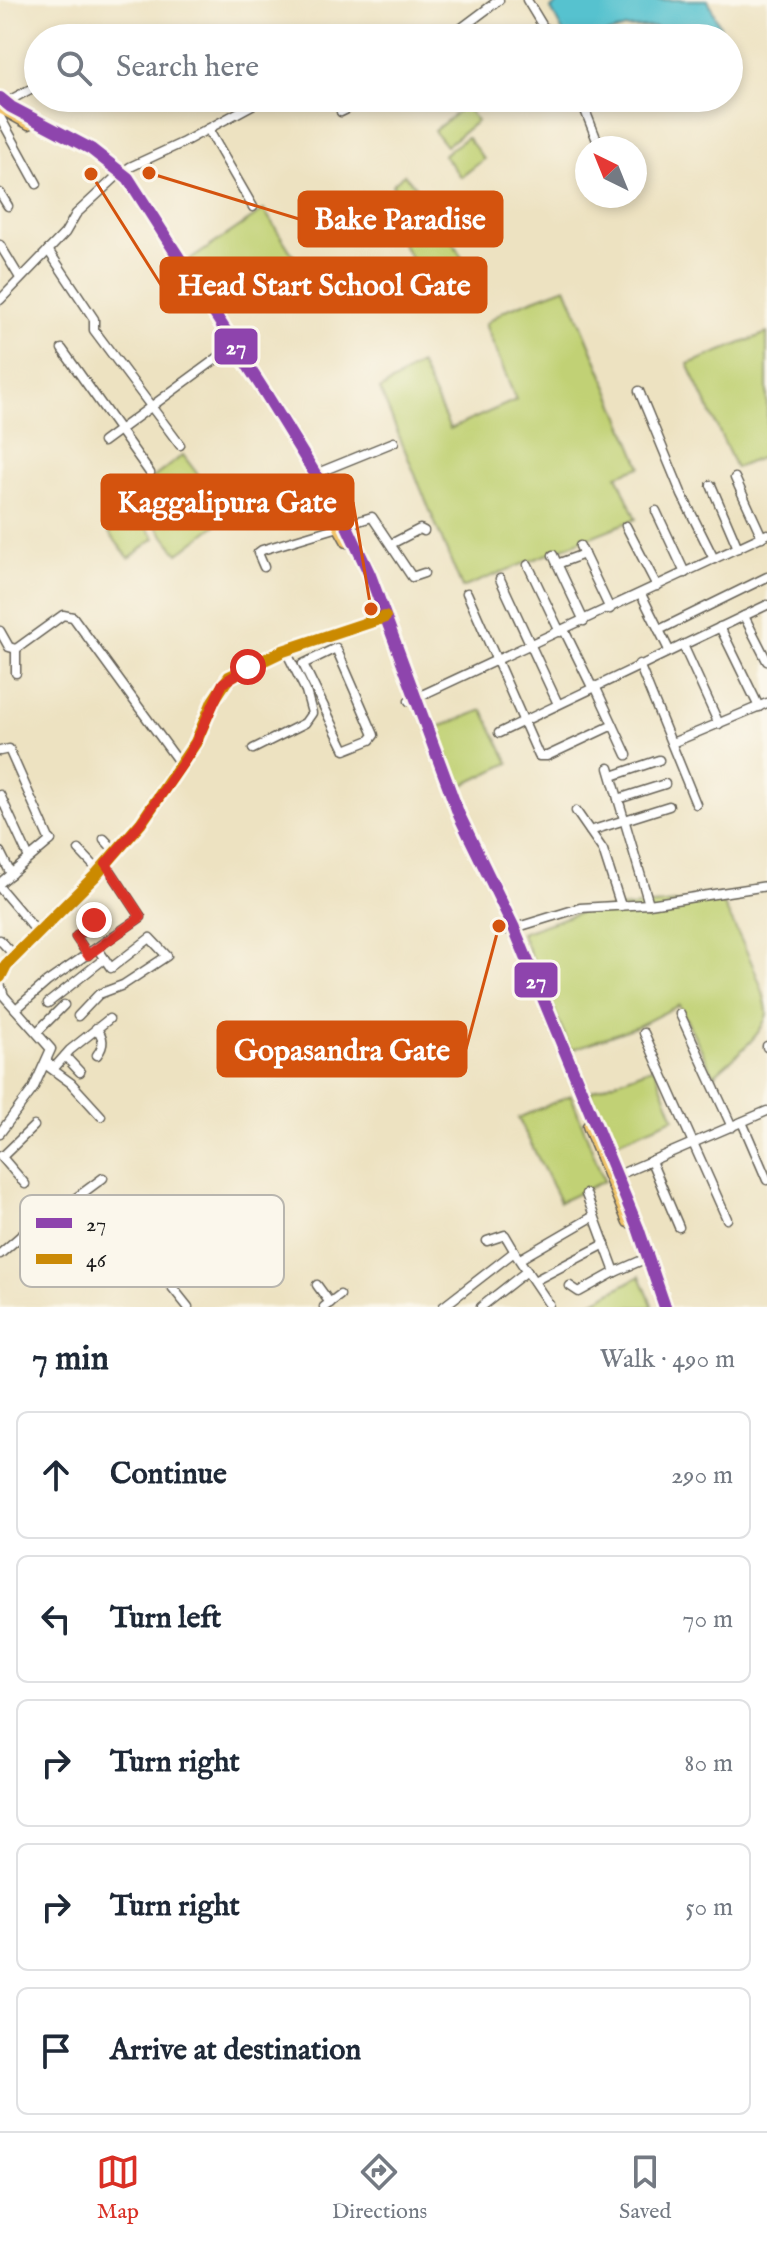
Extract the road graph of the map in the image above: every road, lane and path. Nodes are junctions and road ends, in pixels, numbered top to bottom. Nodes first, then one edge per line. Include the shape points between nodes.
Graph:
1 (499, 0) edge
2 (527, 0) edge
3 (467, 24) edge
4 (542, 24) edge
5 (24, 93) edge
6 (2, 109) edge
7 (239, 112) edge
8 (586, 112) edge
9 (208, 129) junction
10 (595, 136) edge
11 (120, 174) junction
12 (37, 184) dead end
13 (0, 193) edge
14 (8, 206) dead end
15 (253, 207) dead end
16 (0, 245) edge
17 (48, 250) junction
18 (20, 278) junction
19 (1, 298) edge
20 (231, 348) junction
21 (62, 349) dead end
22 (639, 391) dead end
23 (151, 407) junction
24 (120, 430) junction
25 (103, 442) dead end
26 (394, 442) dead end
27 (180, 445) dead end
28 (150, 473) dead end
29 (315, 474) junction
30 (735, 478) dead end
31 (711, 485) dead end
32 (656, 511) dead end
33 (342, 525) junction
34 (626, 526) dead end
35 (424, 531) dead end
36 (765, 536) edge
37 (391, 544) junction
38 (738, 548) junction
39 (553, 555) dead end
40 (714, 559) junction
41 (557, 564) junction
42 (528, 565) dead end
43 (264, 567) dead end
44 (424, 573) dead end
45 (685, 573) junction
46 (767, 577) edge
47 (500, 579) dead end
48 (657, 586) junction
49 (467, 593) dead end
50 (641, 594) junction
51 (767, 605) edge
52 (610, 609) junction
53 (744, 616) junction
54 (382, 618) junction
55 (584, 621) junction
56 (720, 627) junction
57 (659, 630) junction
58 (0, 631) edge
59 (562, 631) junction
60 (315, 643) junction
61 (683, 645) junction
62 (531, 646) junction
63 (16, 649) junction
64 (669, 650) junction
65 (286, 651) junction
66 (320, 654) junction
67 (767, 661) edge
68 (495, 662) junction
69 (639, 664) junction
70 (16, 673) dead end
71 (594, 686) junction
72 (412, 700) junction
73 (558, 704) junction
74 (763, 705) edge
75 (522, 721) junction
76 (719, 724) junction
77 (613, 725) junction
78 (499, 733) dead end
79 (672, 743) junction
80 (253, 749) dead end
81 (0, 751) edge
82 (627, 755) dead end
83 (659, 760) dead end
84 (181, 765) junction
85 (665, 784) dead end
86 (0, 795) edge
87 (618, 799) junction
88 (696, 804) dead end
89 (669, 806) dead end
90 (576, 811) dead end
91 (624, 821) junction
92 (590, 831) junction
93 (104, 839) dead end
94 (79, 850) dead end
95 (0, 852) edge
96 (116, 852) junction
97 (29, 858) junction
98 (102, 868) junction
99 (11, 874) junction
100 (0, 886) edge
101 (767, 886) edge
102 (649, 904) junction
103 (621, 906) junction
104 (94, 920) dead end
105 (511, 929) junction
106 (38, 933) junction
107 (0, 940) edge
108 (97, 948) junction
109 (88, 955) junction
110 (15, 956) junction
111 (104, 959) junction
112 (111, 968) junction
113 (0, 973) edge
114 (0, 984) edge
115 (123, 985) junction
116 (2, 998) edge
117 (48, 1003) dead end
118 (64, 1005) dead end
119 (16, 1009) junction
120 (680, 1014) dead end
121 (78, 1016) dead end
122 (109, 1019) dead end
123 (96, 1028) junction
124 (37, 1032) junction
125 (644, 1033) dead end
126 (97, 1055) dead end
127 (65, 1056) junction
128 (46, 1063) junction
129 (80, 1072) dead end
130 (766, 1115) edge
131 (101, 1116) dead end
132 (742, 1122) junction
133 (34, 1126) dead end
134 (732, 1127) junction
135 (0, 1131) edge
136 (694, 1143) junction
137 (1, 1156) edge
138 (651, 1161) junction
139 (616, 1176) junction
140 (103, 1178) dead end
141 (767, 1180) edge
142 (25, 1184) dead end
143 (586, 1194) dead end
144 (80, 1195) edge
145 (594, 1216) junction
146 (727, 1219) dead end
147 (679, 1227) dead end
148 (20, 1237) edge
149 (487, 1241) dead end
150 (605, 1244) junction
151 (0, 1254) edge
152 (518, 1256) junction
153 (644, 1259) junction
154 (527, 1271) junction
155 (615, 1272) junction
156 (534, 1281) junction
157 (317, 1285) dead end
158 (570, 1286) dead end
159 (172, 1287) edge
160 (340, 1295) dead end
161 (549, 1304) dead end
162 (327, 1305) edge
163 (188, 1307) edge
164 (443, 1307) edge
165 (481, 1307) edge
166 (658, 1307) edge
167 (665, 1307) edge

1 - 3 street
2 - 4 street
5 - 6 street
6 - 11 main road via 91,149
6 - 12 street
7 - 9 street
8 - 10 street
9 - 11 street
9 - 15 street
11 - 17 street via 76,214
11 - 20 main road
11 - 29 main road via 184,264
13 - 14 street
16 - 18 street
17 - 18 street
17 - 23 street via 94,319 94,330
18 - 19 street
20 - 23 street
20 - 33 main road
21 - 24 street
22 - 40 street
23 - 24 street
23 - 27 street
24 - 25 street
24 - 28 street
26 - 29 street
29 - 33 main road
30 - 36 street
31 - 38 street
32 - 45 street
33 - 37 street via 372,517
33 - 43 street via 259,551
33 - 54 main road
34 - 48 street
35 - 37 street
36 - 38 street
37 - 44 street via 412,577
38 - 40 street
39 - 41 street
40 - 45 street
41 - 52 street via 582,550
41 - 55 street
42 - 59 street
45 - 48 street
46 - 57 street
47 - 62 street
48 - 50 street
49 - 68 street
50 - 52 street
50 - 57 street
51 - 53 street
52 - 55 street
53 - 56 street
53 - 67 street
54 - 60 street
54 - 72 main road
55 - 59 street
56 - 61 street
56 - 74 street
57 - 64 street
58 - 63 street
59 - 62 street
59 - 71 street
60 - 65 street
60 - 66 street
61 - 64 street
61 - 76 street
62 - 68 street
62 - 73 street
63 - 70 street
63 - 84 street via 63,615 73,617
64 - 69 street
65 - 80 street via 312,713 305,723
65 - 84 street via 223,683
66 - 66 street via 336,648 374,735 370,740 345,750 303,666
68 - 72 street
68 - 75 street
69 - 71 street
69 - 79 street
71 - 73 street
71 - 77 street
72 - 105 main road via 454,817
73 - 75 street
74 - 76 street
75 - 77 street via 539,756
75 - 78 street
76 - 79 street
77 - 82 street
79 - 88 street
81 - 97 street via 9,749 52,839
83 - 87 street via 610,772
84 - 96 street
85 - 87 street
86 - 97 street
87 - 91 street
89 - 91 street
90 - 92 street
91 - 92 street
91 - 102 street
92 - 103 street via 603,850
93 - 96 street
94 - 98 street
95 - 99 street
96 - 98 street
97 - 99 street
98 - 106 street
98 - 108 street via 141,917
99 - 100 street
100 - 106 street
101 - 102 street
102 - 103 street
103 - 105 street via 580,908
104 - 109 street via 76,937
105 - 139 main road
105 - 153 main road
106 - 110 street
107 - 110 street
108 - 109 street
108 - 111 street
109 - 119 street
110 - 113 street
111 - 112 street
111 - 117 street
112 - 115 street
112 - 115 street via 150,938 167,956
114 - 116 street
115 - 121 street via 99,994
116 - 119 street
118 - 124 street
119 - 124 street
120 - 134 street
122 - 123 street
123 - 126 street via 103,1041
123 - 127 street
124 - 128 street via 50,1046
125 - 136 street
127 - 128 street via 56,1066
127 - 129 street
128 - 131 street
128 - 135 street
130 - 132 street
132 - 134 street
132 - 141 street
133 - 137 street
134 - 136 street
136 - 138 street
136 - 146 street
137 - 142 street
138 - 139 street
138 - 147 street
139 - 153 main road
140 - 144 street
143 - 145 street
145 - 150 street
145 - 152 street
148 - 151 street
149 - 152 street via 505,1235
150 - 155 street
150 - 156 street
152 - 154 street
152 - 164 street
153 - 155 street
153 - 166 main road
153 - 167 main road
154 - 156 street
154 - 165 street
155 - 158 street via 579,1292
156 - 161 street
157 - 162 street
159 - 163 street
160 - 162 street

